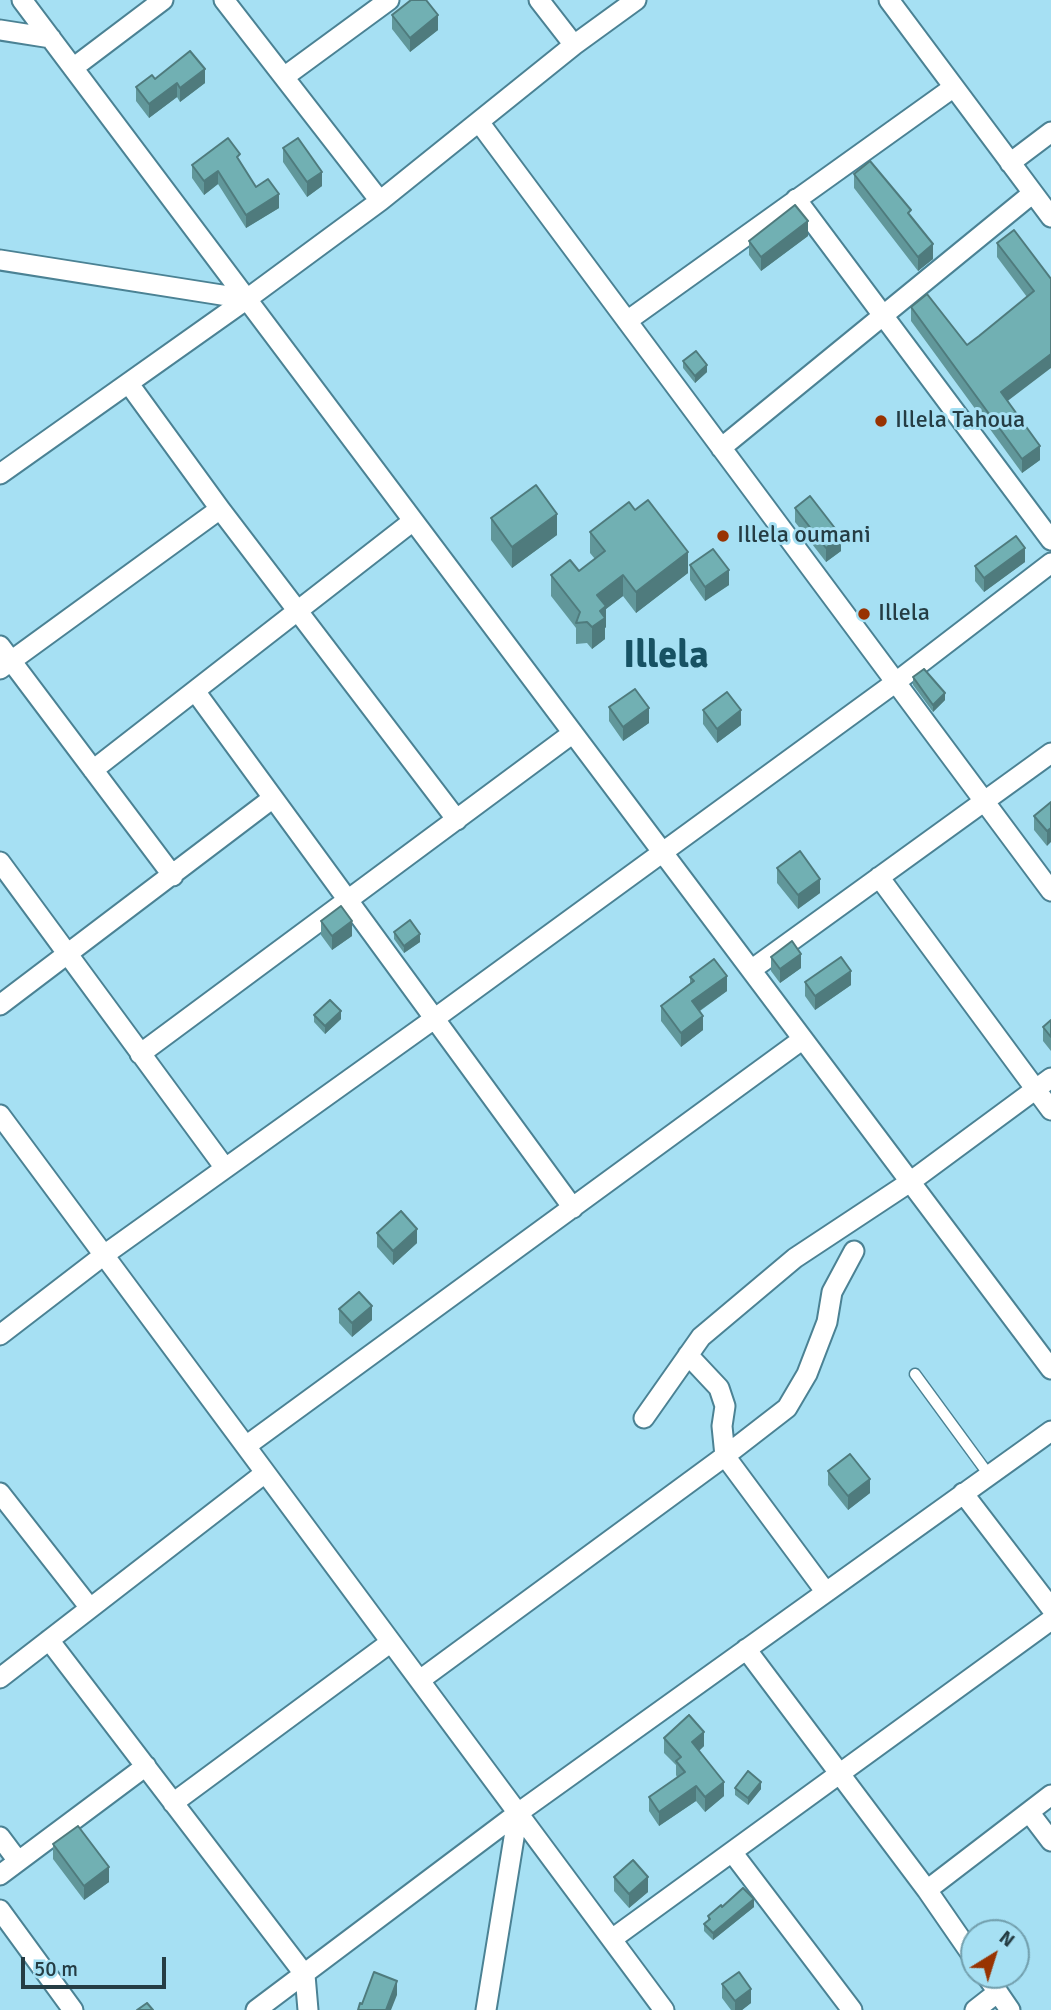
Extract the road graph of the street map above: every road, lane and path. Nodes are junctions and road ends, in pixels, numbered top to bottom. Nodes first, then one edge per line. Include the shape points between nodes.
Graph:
1 (22, 0) edge
2 (163, 0) edge
3 (224, 0) edge
4 (389, 0) edge
5 (539, 0) edge
6 (636, 0) edge
7 (889, 0) edge
8 (0, 30) edge
9 (51, 38) junction
10 (574, 45) junction
11 (73, 68) junction
12 (284, 77) junction
13 (954, 87) junction
14 (479, 122) junction
15 (1051, 132) edge
16 (1010, 163) junction
17 (1033, 193) junction
18 (796, 200) junction
19 (380, 201) junction
20 (1051, 217) edge
21 (0, 260) edge
22 (247, 299) junction
23 (883, 316) junction
24 (627, 321) junction
25 (129, 384) junction
26 (721, 447) junction
27 (0, 474) edge
28 (220, 509) junction
29 (413, 521) junction
30 (1051, 540) edge
31 (1051, 563) edge
32 (298, 611) junction
33 (4, 659) edge
34 (896, 682) junction
35 (195, 691) junction
36 (573, 733) junction
37 (1051, 753) edge
38 (93, 770) junction
39 (273, 798) junction
40 (984, 801) junction
41 (457, 820) junction
42 (662, 852) junction
43 (0, 862) edge
44 (173, 876) junction
45 (880, 877) junction
46 (1051, 891) edge
47 (347, 900) junction
48 (68, 954) junction
49 (751, 970) junction
50 (0, 1005) edge
51 (434, 1019) junction
52 (803, 1040) junction
53 (140, 1054) junction
54 (1043, 1083) edge
55 (1051, 1110) edge
56 (0, 1115) edge
57 (225, 1168) junction
58 (910, 1182) junction
59 (573, 1208) junction
60 (854, 1251) dead end
61 (104, 1255) junction
62 (0, 1335) edge
63 (688, 1355) junction
64 (1051, 1369) edge
65 (915, 1374) dead end
66 (644, 1418) dead end
67 (1051, 1431) edge
68 (246, 1446) junction
69 (725, 1456) junction
70 (265, 1473) junction
71 (989, 1475) junction
72 (0, 1493) edge
73 (963, 1493) junction
74 (825, 1591) junction
75 (90, 1608) junction
76 (1051, 1608) edge
77 (1051, 1620) edge
78 (49, 1640) junction
79 (391, 1642) junction
80 (746, 1649) junction
81 (0, 1678) edge
82 (420, 1680) junction
83 (146, 1766) junction
84 (839, 1773) junction
85 (1051, 1795) edge
86 (173, 1802) junction
87 (1029, 1812) junction
88 (518, 1813) junction
89 (0, 1838) edge
90 (1051, 1841) edge
91 (732, 1852) junction
92 (18, 1861) junction
93 (0, 1875) edge
94 (926, 1890) junction
95 (0, 1910) edge
96 (960, 1938) edge
97 (612, 1939) junction
98 (305, 1975) junction
99 (995, 1989) edge
100 (998, 1993) junction
101 (73, 2010) edge
102 (256, 2010) edge
103 (308, 2010) edge
104 (486, 2010) edge
105 (664, 2010) edge
106 (852, 2010) edge
107 (975, 2010) edge
108 (1010, 2010) edge

1 - 9 street
2 - 11 street
3 - 12 street
4 - 12 street
5 - 10 street
6 - 10 street
7 - 13 street
8 - 9 street
9 - 11 street
10 - 14 street
11 - 22 street
12 - 19 street
13 - 16 street
13 - 18 street
14 - 19 street
14 - 24 street
15 - 16 street
16 - 17 street
17 - 20 street
17 - 23 street
18 - 23 street
18 - 24 street
19 - 22 street
21 - 22 street
22 - 25 street
22 - 29 street
23 - 26 street
23 - 30 street
24 - 26 street
25 - 27 street
25 - 28 street
26 - 34 street
28 - 32 street
28 - 33 street
29 - 32 street
29 - 36 street
31 - 34 street
32 - 35 street
32 - 41 street
33 - 38 street
34 - 40 street
34 - 42 street
35 - 38 street
35 - 39 street
36 - 41 street
36 - 42 street
37 - 40 street
38 - 44 street
39 - 44 street
39 - 47 street
40 - 45 street
40 - 46 street
41 - 47 street
42 - 49 street
42 - 51 street
43 - 48 street
44 - 48 street
45 - 49 street
45 - 54 street
47 - 51 street
47 - 53 street
48 - 50 street
48 - 53 street
49 - 52 street
51 - 57 street
51 - 59 street
52 - 58 street
52 - 59 street
53 - 57 street
54 - 55 street
54 - 58 street
56 - 61 street
57 - 61 street
58 - 63 street via 795,1258 701,1337
58 - 64 street
59 - 68 street
60 - 69 street via 832,1292 827,1322 807,1374 787,1408
61 - 62 street
61 - 68 street
63 - 66 street
63 - 69 street via 719,1388 725,1406
65 - 71 lane
67 - 71 street
68 - 70 street
69 - 74 street
69 - 82 street
70 - 75 street
70 - 79 street
71 - 73 street
72 - 75 street
73 - 74 street
73 - 76 street
74 - 80 street
75 - 78 street
77 - 84 street
78 - 81 street
78 - 83 street
79 - 82 street
79 - 86 street
80 - 84 street
80 - 88 street
82 - 88 street
83 - 86 street
83 - 92 street
84 - 91 street
84 - 94 street
85 - 87 street
86 - 98 street
87 - 90 street
87 - 94 street
88 - 97 street
88 - 98 street
88 - 104 street
89 - 92 street
91 - 97 street
91 - 106 street
92 - 93 street
94 - 96 street
95 - 101 street
97 - 105 street
98 - 102 street
98 - 103 street
99 - 100 street
100 - 107 street
100 - 108 street

